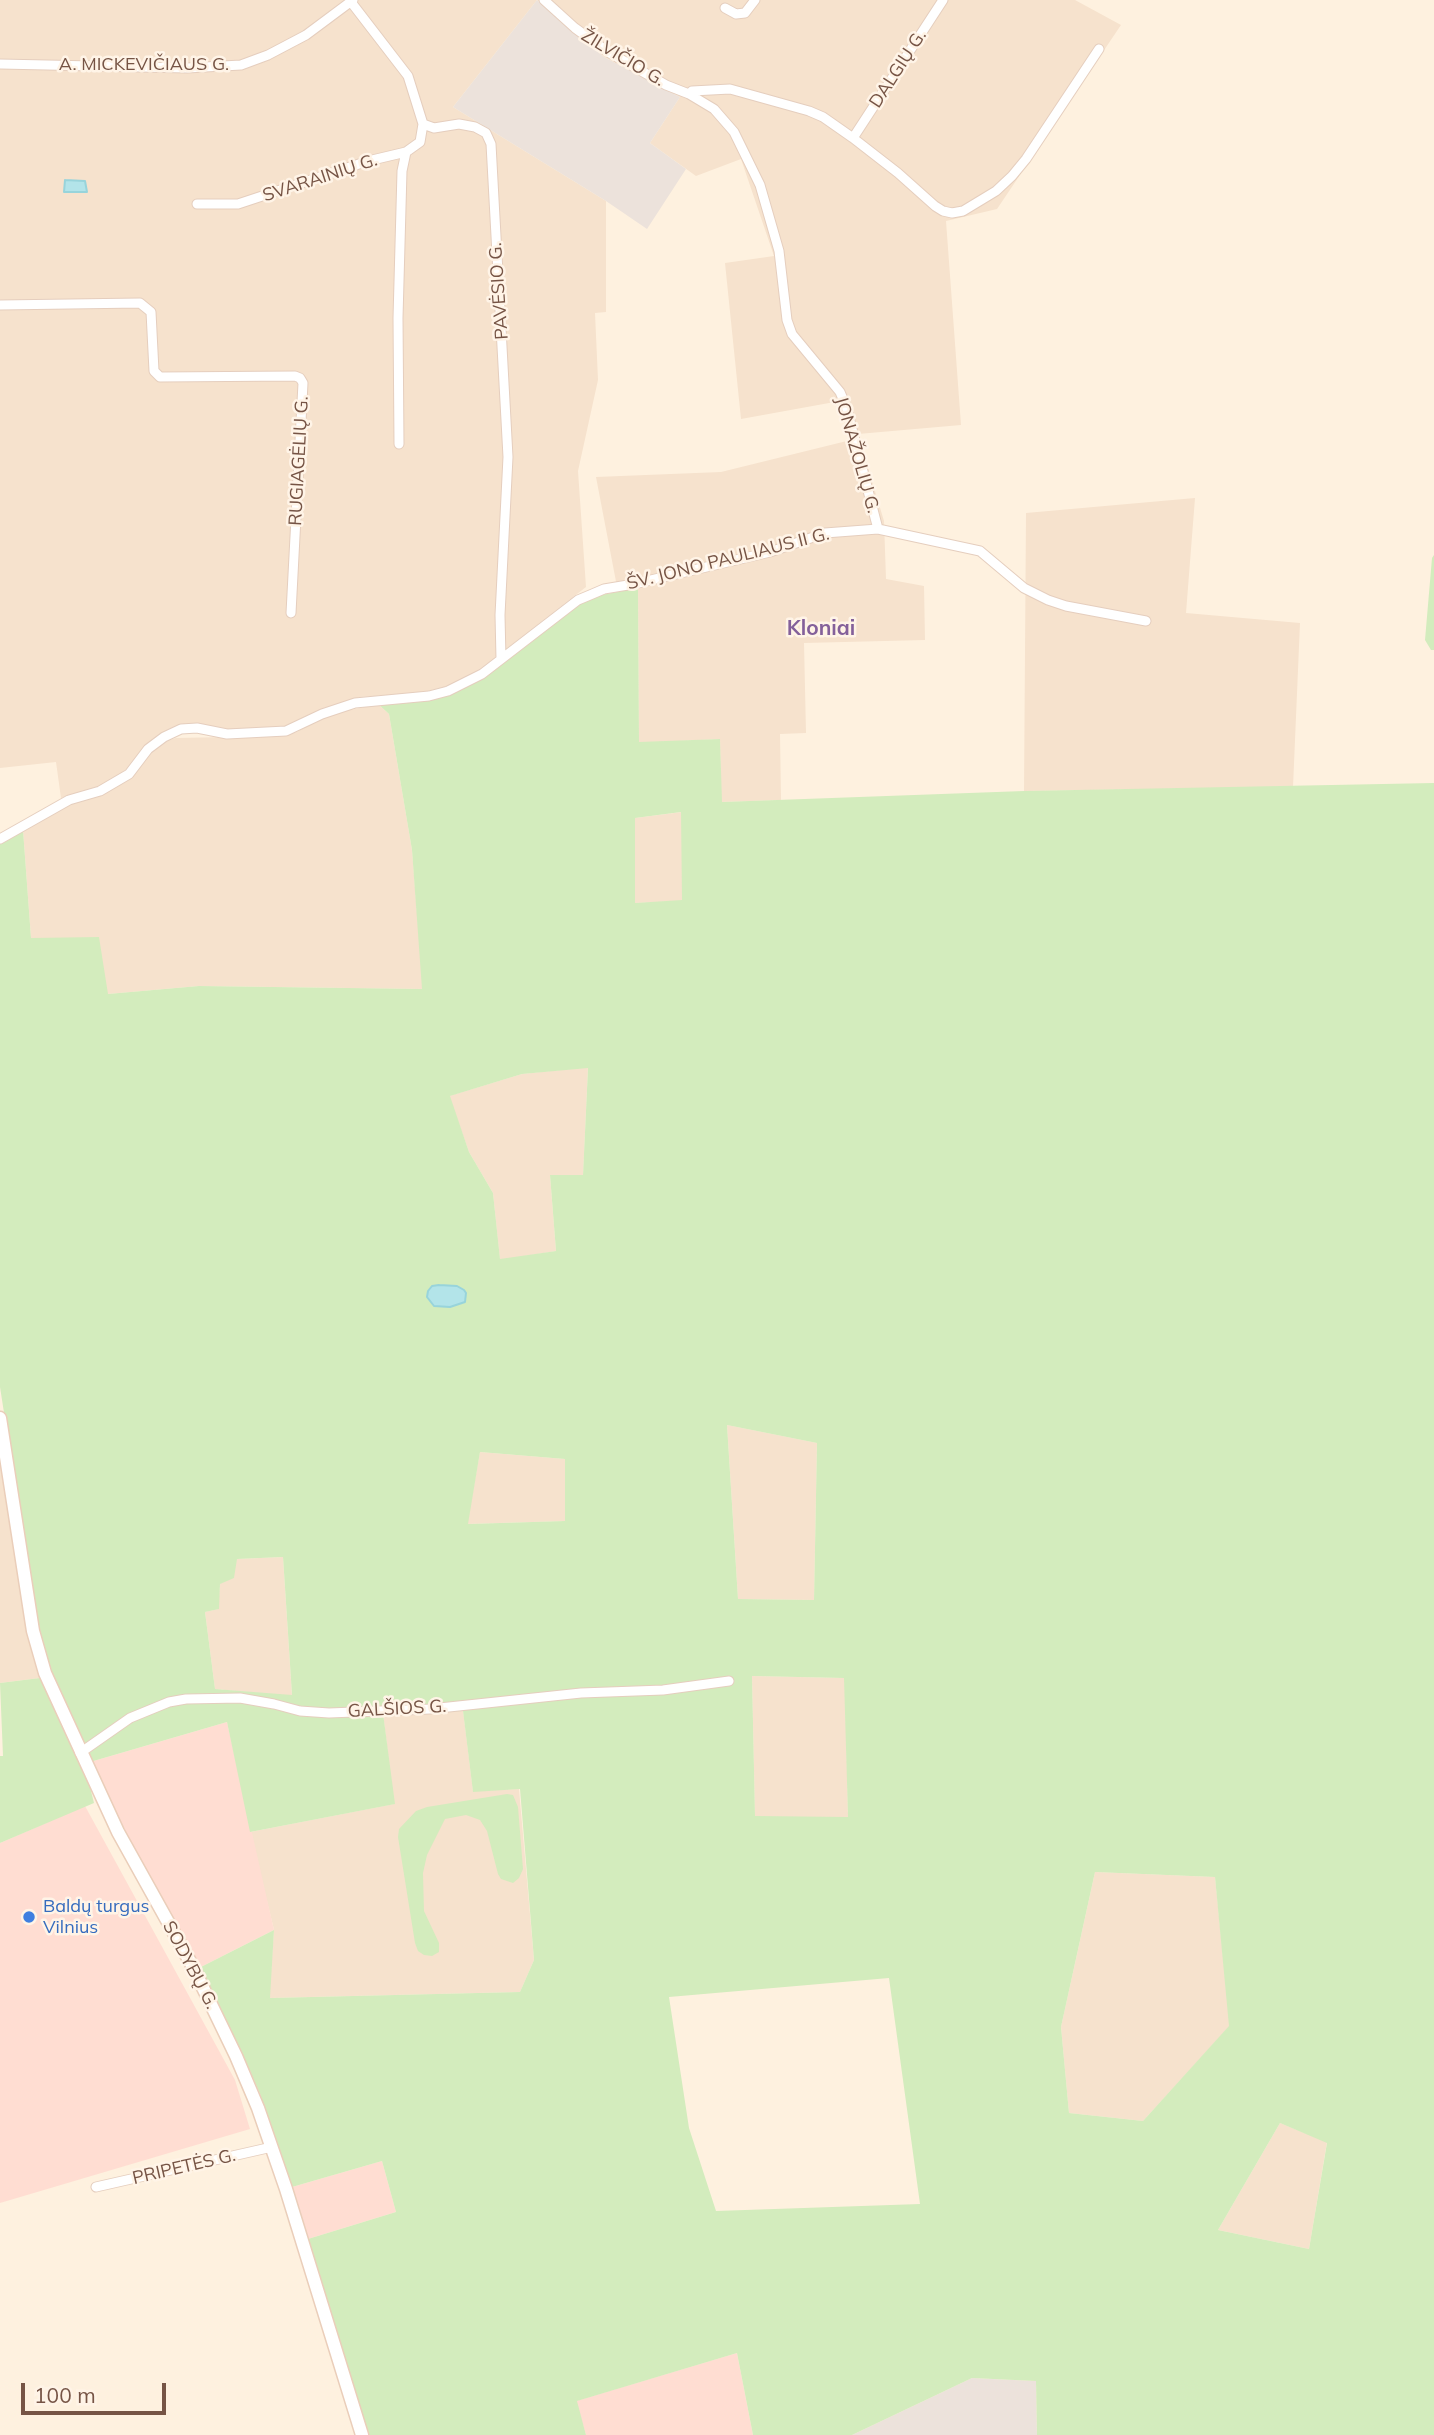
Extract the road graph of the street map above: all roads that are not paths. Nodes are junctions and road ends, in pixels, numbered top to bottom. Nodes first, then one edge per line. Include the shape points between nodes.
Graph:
1 (544, 0) edge
2 (755, 0) edge
3 (943, 0) edge
4 (352, 1) edge
5 (725, 8) dead end
6 (1099, 48) dead end
7 (0, 64) edge
8 (689, 94) junction
9 (423, 124) junction
10 (853, 138) junction
11 (406, 152) junction
12 (197, 204) dead end
13 (0, 305) edge
14 (399, 444) dead end
15 (878, 529) junction
16 (291, 613) dead end
17 (1146, 621) dead end
18 (501, 659) junction
19 (0, 839) edge
20 (0, 1418) edge
21 (729, 1681) dead end
22 (80, 1753) junction
23 (272, 2147) junction
24 (96, 2188) dead end
25 (362, 2435) edge

1 - 8 street, ŽILVIČIO G. via 608,52
2 - 5 street via 745,13 736,15
3 - 10 street, DALGIŲ G.
4 - 7 street, A. MICKEVIČIAUS G. via 306,35 241,65
4 - 9 street via 408,76
6 - 10 street via 1019,168 996,191 963,211 953,213 935,206
8 - 10 street via 730,89 809,111
8 - 15 street, JONAŽOLIŲ G. via 714,109 734,132 760,185 779,251 787,320 792,334 840,391
9 - 11 street via 419,142
9 - 18 street, PAVĖSIO G. via 475,127 486,133 491,144 508,457
11 - 12 street, SVARAINIŲ G. via 238,204
11 - 14 street via 398,318
13 - 16 street, RUGIAGĖLIŲ G. via 140,303 151,312 154,371 160,377 300,379
15 - 17 street, ŠV. JONO PAULIAUS II G. via 980,551 1024,589 1048,600
15 - 18 street, ŠV. JONO PAULIAUS II G. via 825,533 738,560 604,589 578,600
18 - 19 street, ŠV. JONO PAULIAUS II G. via 448,691 355,702 286,731 227,734 181,729 148,749 129,774 100,791 69,800
20 - 22 main road, SODYBŲ G. via 37,1648
21 - 22 street, GALŠIOS G. via 430,1709 329,1713 240,1698 186,1699 130,1718
22 - 23 main road, SODYBŲ G. via 193,1967
23 - 24 street, PRIPETĖS G.
23 - 25 main road, SODYBŲ G.

